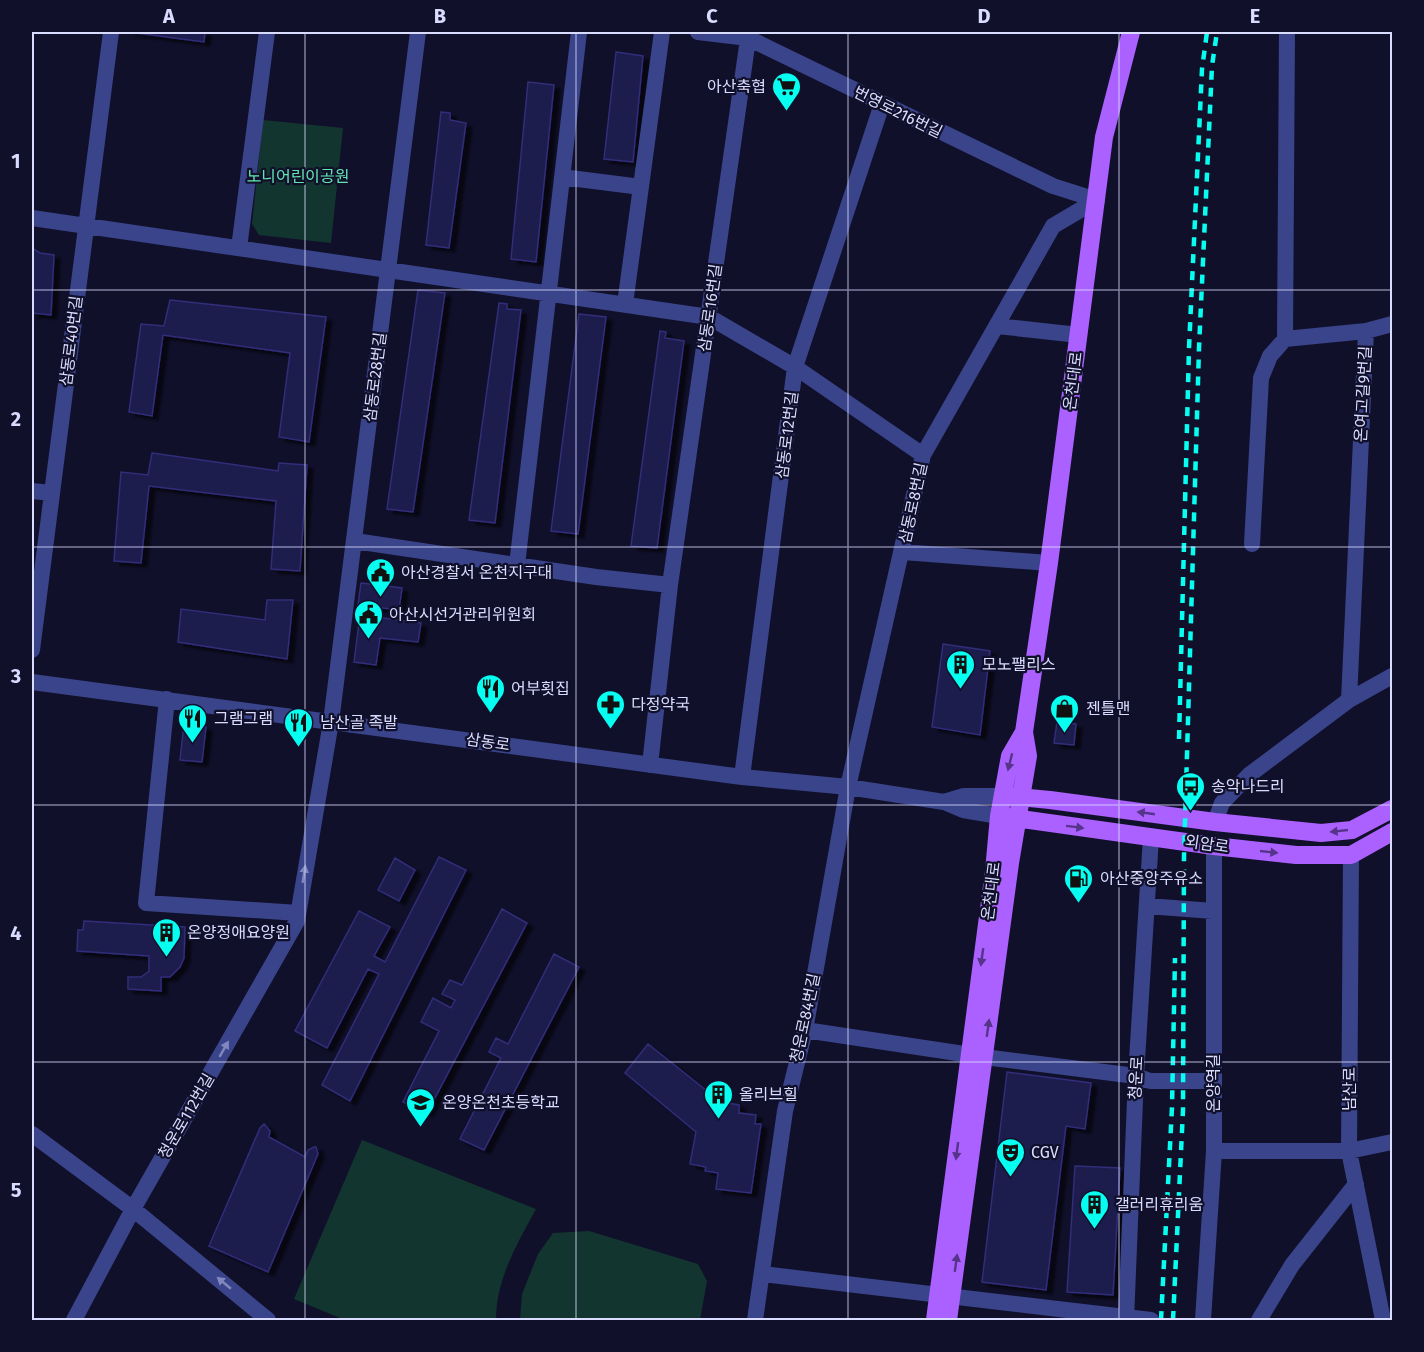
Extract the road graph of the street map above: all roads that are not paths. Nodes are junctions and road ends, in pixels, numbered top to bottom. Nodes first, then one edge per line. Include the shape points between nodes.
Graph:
1 (111, 32) edge
2 (267, 32) edge
3 (418, 32) edge
4 (579, 32) edge
5 (662, 32) edge
6 (698, 32) edge
7 (1131, 32) edge
8 (1287, 32) edge
9 (748, 35) edge
10 (882, 104) junction
11 (562, 177) junction
12 (641, 187) junction
13 (1097, 200) junction
14 (32, 218) edge
15 (85, 225) junction
16 (239, 248) junction
17 (389, 270) junction
18 (549, 293) junction
19 (625, 304) junction
20 (709, 317) junction
21 (1392, 324) edge
22 (997, 326) junction
23 (1366, 331) junction
24 (1079, 335) junction
25 (1286, 339) junction
26 (795, 368) junction
27 (923, 455) junction
28 (32, 491) edge
29 (52, 493) junction
30 (355, 540) junction
31 (1252, 544) dead end
32 (903, 552) junction
33 (1049, 563) junction
34 (517, 565) junction
35 (670, 585) junction
36 (32, 650) edge
37 (1392, 676) edge
38 (32, 682) edge
39 (167, 699) junction
40 (1349, 700) junction
41 (332, 722) junction
42 (650, 765) junction
43 (742, 777) junction
44 (848, 787) junction
45 (1012, 797) junction
46 (944, 802) junction
47 (1392, 809) edge
48 (1008, 817) junction
49 (1215, 822) junction
50 (1392, 832) edge
51 (1151, 837) junction
52 (1214, 846) junction
53 (1350, 855) junction
54 (1147, 906) junction
55 (1214, 911) junction
56 (298, 913) junction
57 (805, 1030) junction
58 (977, 1055) junction
59 (1136, 1076) junction
60 (1213, 1081) junction
61 (32, 1134) edge
62 (1392, 1142) edge
63 (1214, 1151) junction
64 (1349, 1151) junction
65 (1356, 1184) junction
66 (133, 1209) junction
67 (762, 1274) junction
68 (945, 1296) junction
69 (1126, 1319) edge
70 (74, 1320) edge
71 (268, 1320) edge
72 (755, 1320) edge
73 (935, 1320) edge
74 (948, 1320) edge
75 (1151, 1320) edge
76 (1203, 1320) edge
77 (1259, 1320) edge
78 (1383, 1320) edge

1 - 15 street, 삼동로40번길
2 - 16 street
3 - 17 street, 삼동로28번길
4 - 11 street
5 - 12 street
6 - 9 street, 번영로216번길
7 - 13 main road, 온천대로 via 1104,138
8 - 25 street
9 - 10 street, 번영로216번길
9 - 20 street, 삼동로16번길
10 - 13 street, 번영로216번길 via 1053,186
10 - 26 street, 삼동로12번길
11 - 12 street
11 - 18 street
12 - 19 street
13 - 22 street, 삼동로8번길 via 1053,226
13 - 24 main road, 온천대로
14 - 15 street
15 - 16 street
15 - 29 street, 삼동로40번길
16 - 17 street
17 - 18 street
17 - 30 street, 삼동로28번길
18 - 19 street
18 - 34 street
19 - 20 street
20 - 26 street
20 - 35 street, 삼동로16번길
21 - 23 street
22 - 24 street
22 - 27 street, 삼동로8번길
23 - 25 street, 온여고길9번길
23 - 40 street, 온여고길9번길
24 - 33 main road, 온천대로
25 - 31 street via 1270,356 1261,378
26 - 27 street
26 - 43 street, 삼동로12번길
27 - 32 street, 삼동로8번길
28 - 29 street
29 - 36 street, 삼동로40번길
30 - 34 street
30 - 41 street, 삼동로28번길
32 - 33 street
32 - 44 street, 삼동로8번길
33 - 45 main road, 온천대로 via 1024,732 1010,756
34 - 35 street
35 - 42 street, 삼동로16번길
37 - 40 street
38 - 39 street, 삼동로
39 - 41 street, 삼동로
39 - 56 street via 146,903
40 - 49 street via 1249,775 1222,802
41 - 42 street, 삼동로
56 -> 41 street, 청운로112번길
42 - 43 street, 삼동로
43 - 44 street, 삼동로
44 - 46 street, 삼동로
44 - 57 street, 청운로84번길
45 - 46 street, 삼동로 via 964,796
45 - 48 main road, 온천대로
49 -> 45 main road, 외암로
46 - 48 street, 삼동로 via 963,810
47 -> 49 main road, 외암로 via 1352,830 1321,833
48 -> 51 main road, 외암로
48 - 58 main road, 온천대로
50 - 53 main road, 외암로
51 - 52 main road, 외암로
51 - 54 street, 청운로
52 -> 53 main road, 외암로 via 1296,855
52 - 55 street, 온양역길
53 - 64 street, 남산로
54 - 55 street
54 - 59 street, 청운로
55 - 60 street, 온양역길
66 -> 56 street, 청운로112번길 via 297,921
57 - 58 street
57 - 67 street, 청운로84번길 via 785,1111
58 - 59 street
58 - 68 main road, 온천대로
59 - 60 street via 1150,1081
59 - 69 street, 청운로
60 - 63 street, 온양역길
61 - 66 street
62 - 64 street
63 - 64 street
63 - 76 street, 온양역길
64 - 65 street, 남산로
65 - 77 street via 1292,1265
65 - 78 street, 남산로
66 - 70 street, 청운로112번길
71 -> 66 street
67 - 68 street
67 - 72 street, 청운로84번길
68 - 69 street
68 - 73 main road, 온천대로
68 - 74 main road, 온천대로
69 - 75 street

